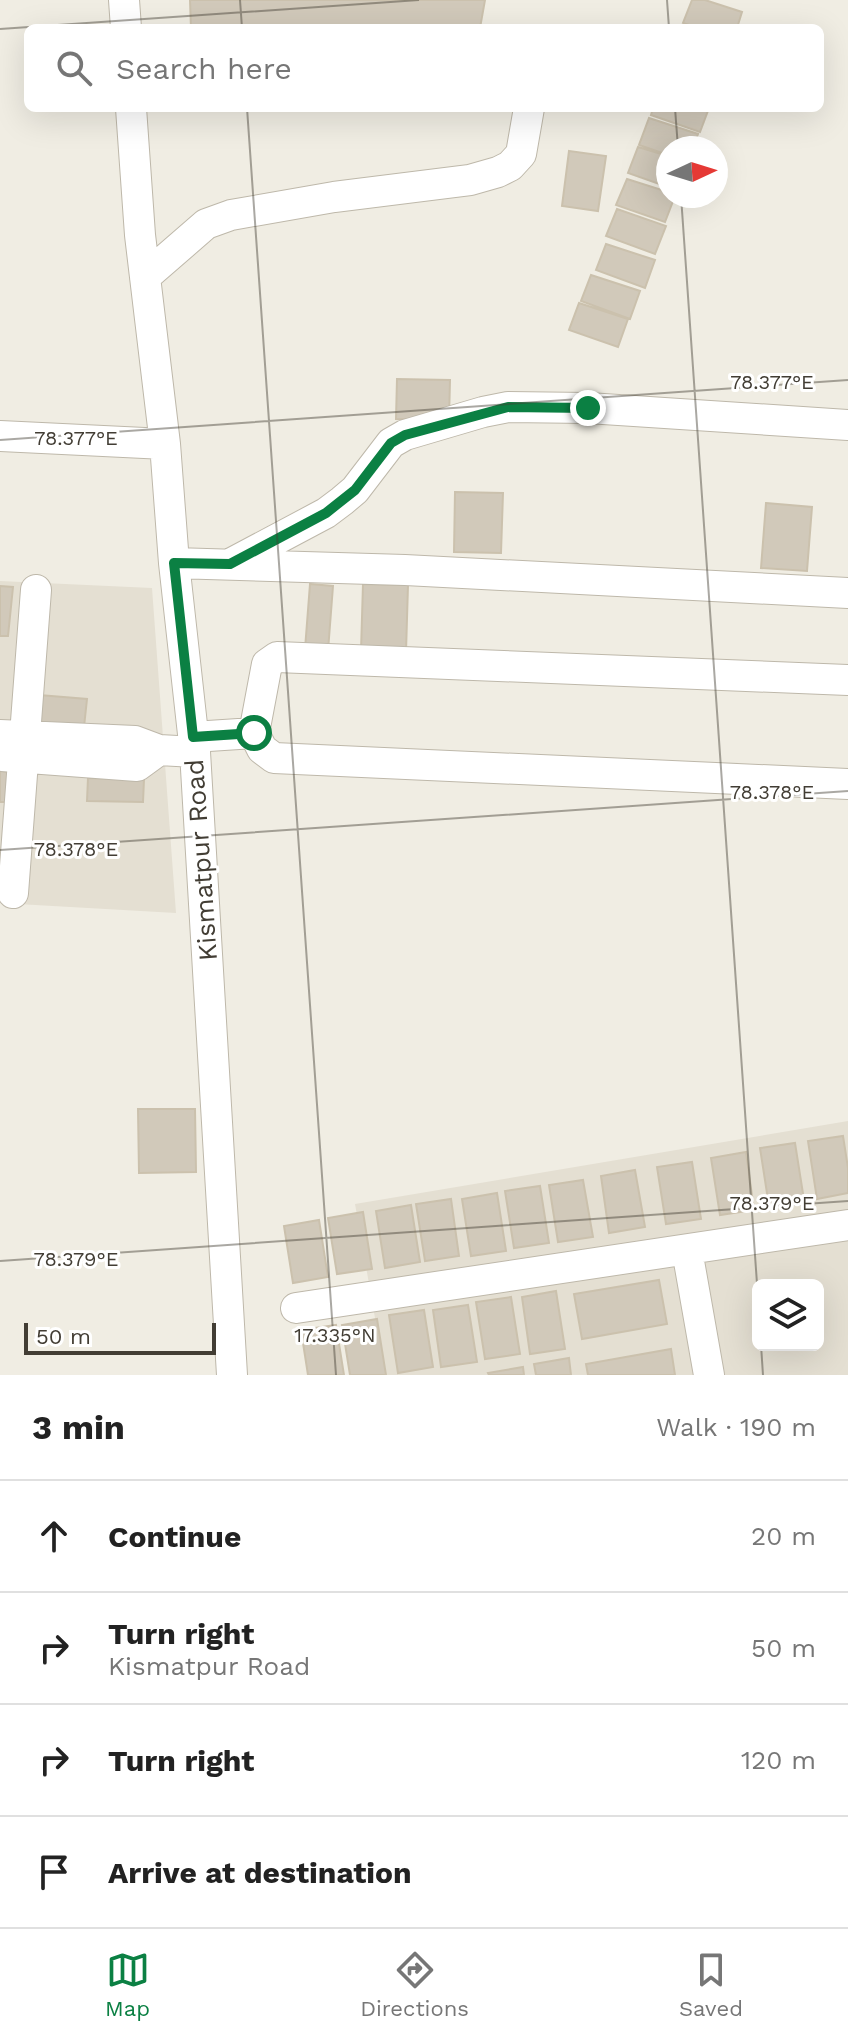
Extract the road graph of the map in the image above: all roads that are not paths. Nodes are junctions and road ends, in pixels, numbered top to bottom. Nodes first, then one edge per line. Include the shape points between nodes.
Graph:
1 (124, 0) edge
2 (126, 24) edge
3 (131, 112) edge
4 (528, 112) edge
5 (145, 277) junction
6 (848, 425) edge
7 (0, 436) edge
8 (165, 444) junction
9 (174, 563) junction
10 (230, 564) junction
11 (36, 590) dead end
12 (848, 593) edge
13 (848, 680) edge
14 (254, 733) junction
15 (194, 745) junction
16 (12, 746) edge
17 (848, 784) edge
18 (13, 893) dead end
19 (848, 1225) edge
20 (687, 1250) junction
21 (296, 1308) dead end
22 (232, 1375) edge
23 (709, 1375) edge

1 - 2 street
3 - 5 street, Kismatpur Road
4 - 5 street via 521,154 498,172 231,215 206,224
5 - 8 street, Kismatpur Road
6 - 10 street via 588,408 508,407 483,412 391,443 342,501
7 - 8 street
8 - 9 street, Kismatpur Road
9 - 10 street
9 - 15 street, Kismatpur Road
10 - 12 street
11 - 16 street
13 - 14 street via 277,657 267,664
14 - 15 street
14 - 17 street via 274,758
15 - 16 street via 159,750 135,741
15 - 22 street, Kismatpur Road
16 - 18 street
19 - 20 street
20 - 21 street
20 - 23 street

